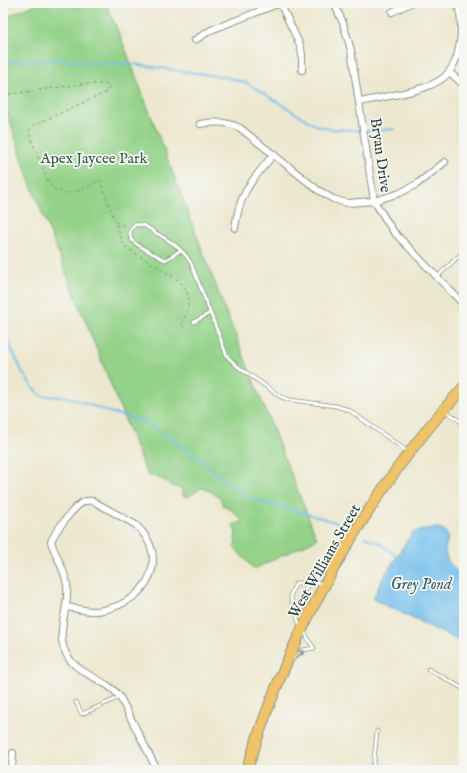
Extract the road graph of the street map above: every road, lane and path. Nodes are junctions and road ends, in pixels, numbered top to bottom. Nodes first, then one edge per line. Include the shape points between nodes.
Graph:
1 (280, 3) edge
2 (334, 3) edge
3 (411, 3) edge
4 (458, 3) edge
5 (392, 12) dead end
6 (195, 40) dead end
7 (302, 70) dead end
8 (449, 72) junction
9 (464, 85) edge
10 (3, 95) edge
11 (360, 102) junction
12 (200, 124) dead end
13 (274, 154) junction
14 (445, 162) dead end
15 (374, 201) junction
16 (116, 222) junction
17 (128, 227) dead end
18 (235, 228) dead end
19 (181, 250) junction
20 (464, 251) edge
21 (438, 276) junction
22 (464, 305) edge
23 (210, 313) junction
24 (194, 322) dead end
25 (185, 328) dead end
26 (464, 387) edge
27 (444, 410) junction
28 (464, 424) edge
29 (409, 453) junction
30 (326, 583) junction
31 (308, 584) junction
32 (67, 607) junction
33 (295, 611) junction
34 (302, 629) junction
35 (287, 663) junction
36 (428, 669) dead end
37 (464, 689) edge
38 (120, 697) junction
39 (76, 702) dead end
40 (377, 731) dead end
41 (13, 753) dead end
42 (12, 770) edge
43 (159, 770) edge
44 (247, 770) edge
45 (373, 770) edge

1 - 6 street via 211,30
1 - 7 street via 300,45
2 - 11 street, Bryan Drive via 351,50
3 - 5 street
4 - 8 street via 461,21 459,53
8 - 9 street
8 - 11 street via 427,88
10 - 16 path via 82,84 108,86 107,92 39,122 29,131 52,188 57,192 70,193 100,181
11 - 15 street, Bryan Drive
12 - 13 street via 220,122 235,125
13 - 15 street via 325,195 347,203
13 - 18 street via 244,193 236,216
14 - 15 street via 409,189
15 - 21 street, Bryan Drive via 393,231
16 - 17 path
16 - 25 path via 127,249 178,280 185,287 188,306 181,325
19 - 19 lane via 144,225 133,226 130,232 133,242 165,260
19 - 23 lane via 191,263
20 - 21 lane
21 - 22 street, Bryan Drive
23 - 24 lane
23 - 29 lane via 227,356 259,382 281,397 349,410
26 - 27 main road, West Williams Street
27 - 28 lane
27 - 29 main road, West Williams Street
29 - 30 main road, West Williams Street via 366,516
30 - 31 lane
30 - 34 main road, West Williams Street
31 - 33 lane
31 - 33 lane via 296,583 291,593
32 - 32 street via 66,580 51,542 55,532 79,505 87,500 93,501 141,530 152,550 152,569 147,582 137,595 122,604 96,611
32 - 38 street via 62,624 62,639 68,657 78,668 111,687
33 - 34 lane
34 - 35 main road, West Williams Street
35 -> 34 lane via 303,650 314,648
35 - 44 main road, West Williams Street
36 - 37 lane
38 - 39 lane via 82,714
38 - 43 street
40 - 45 lane
41 - 42 street

